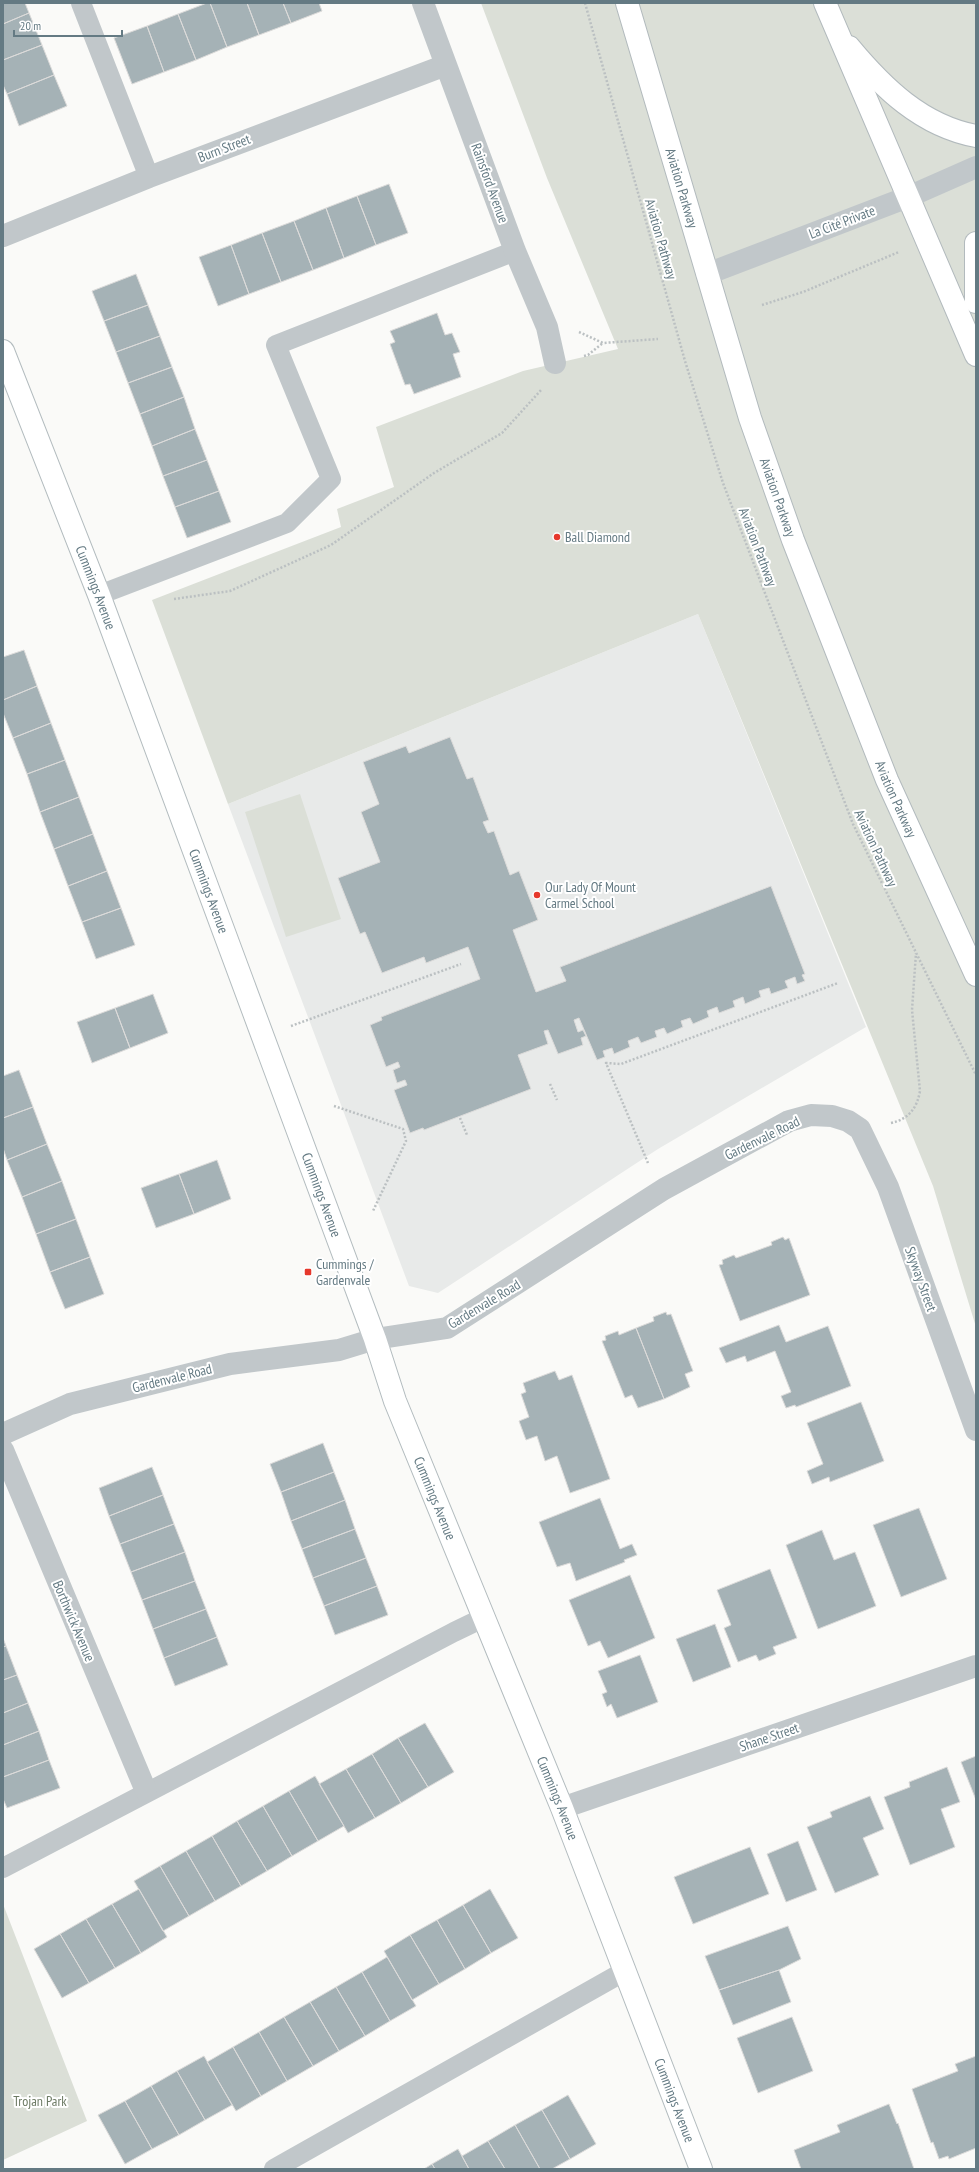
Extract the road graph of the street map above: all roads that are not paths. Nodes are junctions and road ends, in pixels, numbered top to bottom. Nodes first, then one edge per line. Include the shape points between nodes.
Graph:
1 (82, 3) edge
2 (423, 3) edge
3 (627, 3) edge
4 (825, 3) edge
5 (835, 28) junction
6 (446, 65) junction
7 (976, 136) edge
8 (976, 167) edge
9 (149, 177) junction
10 (908, 197) junction
11 (3, 236) edge
12 (976, 243) edge
13 (516, 251) junction
14 (707, 274) junction
15 (976, 302) edge
16 (3, 351) edge
17 (976, 355) edge
18 (555, 363) road end
19 (99, 595) junction
20 (976, 975) edge
21 (860, 1129) joint
22 (375, 1339) junction
23 (976, 1430) edge
24 (3, 1434) edge
25 (3, 1450) edge
26 (483, 1618) junction
27 (976, 1666) edge
28 (146, 1791) junction
29 (562, 1808) junction
30 (3, 1868) edge
31 (625, 1972) junction
32 (274, 2169) edge
33 (701, 2169) edge

1 - 9 lane
2 - 6 street, Rainsford Avenue
3 - 14 street, Aviation Parkway
4 - 5 street
5 - 7 street via 886,88 912,109 955,132
5 - 10 street
6 - 9 street, Burn Street
6 - 13 street, Rainsford Avenue
8 - 10 street, La Cité Private
9 - 11 street, Burn Street
10 - 14 street, La Cité Private
10 - 17 street
12 - 15 street
13 - 18 street, Rainsford Avenue via 547,327
13 - 19 lane via 276,345 331,479 287,523
14 - 20 street, Aviation Parkway via 750,418 849,688 887,780
16 - 19 street, Cummings Avenue
19 - 22 street, Cummings Avenue
21 - 22 street, Gardenvale Road via 848,1121 832,1116 811,1115 789,1121 664,1189 447,1328
21 - 23 street, Skyway Street via 888,1187
22 - 24 street, Gardenvale Road via 339,1350 230,1364 70,1404
22 - 26 street, Cummings Avenue via 395,1401
25 - 28 street, Borthwick Avenue
26 - 28 lane
26 - 29 street, Cummings Avenue
27 - 29 street, Shane Street
28 - 30 lane
29 - 31 street, Cummings Avenue
31 - 32 lane
31 - 33 street, Cummings Avenue

